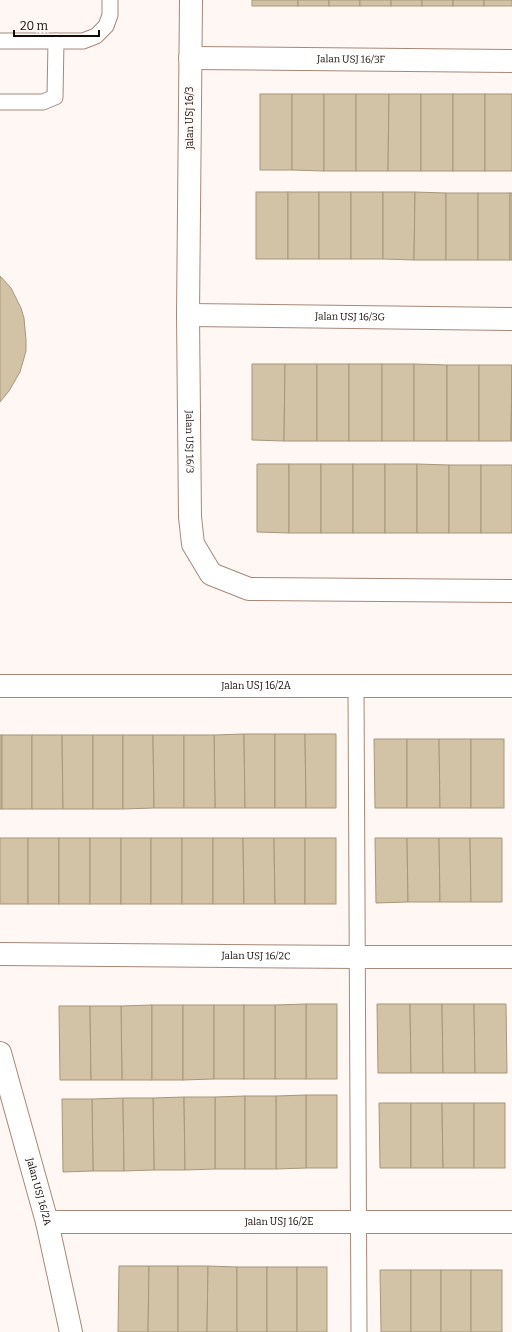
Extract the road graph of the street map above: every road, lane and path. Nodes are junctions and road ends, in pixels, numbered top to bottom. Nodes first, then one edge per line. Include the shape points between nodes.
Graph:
1 (110, 0) edge
2 (191, 0) edge
3 (0, 41) edge
4 (56, 41) junction
5 (190, 58) junction
6 (512, 61) edge
7 (0, 102) edge
8 (188, 315) junction
9 (512, 319) edge
10 (512, 591) edge
11 (0, 686) edge
12 (356, 686) junction
13 (512, 686) edge
14 (0, 954) edge
15 (357, 957) junction
16 (512, 957) edge
17 (0, 1053) edge
18 (47, 1222) junction
19 (358, 1222) junction
20 (512, 1222) edge
21 (71, 1332) edge
22 (359, 1332) edge

1 - 4 lane via 110,15 106,26 96,36 83,41
2 - 5 street, Jalan USJ 16/3
3 - 4 lane
4 - 7 lane via 55,97 43,102
5 - 6 street, Jalan USJ 16/3F
5 - 8 street, Jalan USJ 16/3
8 - 9 street, Jalan USJ 16/3G
8 - 10 street, Jalan USJ 16/3 via 190,518 193,544 211,574 249,589
11 - 12 street, Jalan USJ 16/2A
12 - 13 street, Jalan USJ 16/2A
12 - 15 lane
14 - 15 street, Jalan USJ 16/2C
15 - 16 street, Jalan USJ 16/2C
15 - 19 lane
17 - 18 street, Jalan USJ 16/2A
18 - 19 street, Jalan USJ 16/2E
18 - 21 street, Jalan USJ 16/2A
19 - 20 street, Jalan USJ 16/2E
19 - 22 lane

